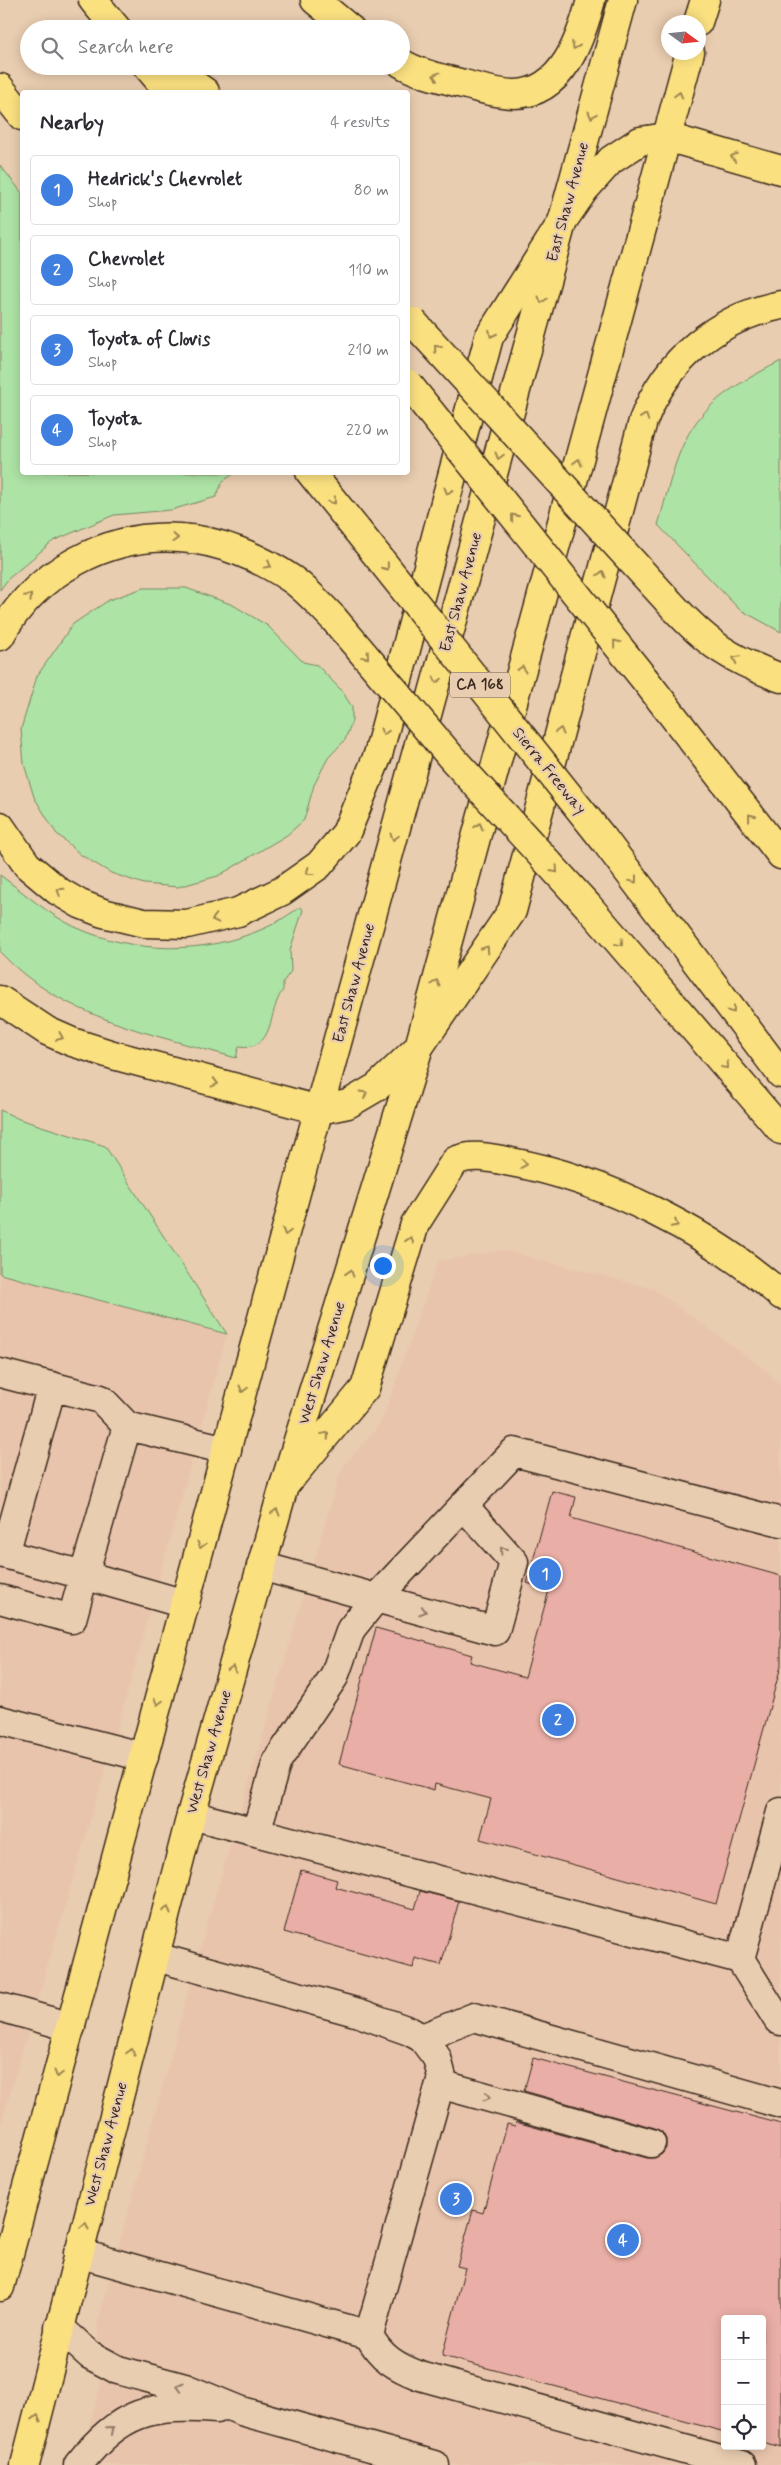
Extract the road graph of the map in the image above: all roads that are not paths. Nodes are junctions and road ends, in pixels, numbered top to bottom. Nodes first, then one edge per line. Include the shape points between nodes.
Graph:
1 (93, 0) edge
2 (315, 0) edge
3 (591, 0) edge
4 (623, 0) edge
5 (705, 0) edge
6 (700, 15) edge
7 (110, 20) edge
8 (339, 20) edge
9 (688, 60) edge
10 (410, 67) edge
11 (155, 75) edge
12 (181, 75) edge
13 (0, 88) edge
14 (167, 90) edge
15 (202, 90) edge
16 (20, 113) edge
17 (667, 137) junction
18 (781, 170) edge
19 (564, 219) junction
20 (781, 305) edge
21 (410, 319) edge
22 (410, 386) edge
23 (312, 475) edge
24 (0, 636) edge
25 (781, 678) edge
26 (0, 826) edge
27 (781, 855) edge
28 (0, 1000) edge
29 (419, 1047) junction
30 (781, 1074) edge
31 (319, 1110) junction
32 (781, 1130) edge
33 (781, 1295) edge
34 (0, 1372) edge
35 (52, 1386) junction
36 (128, 1426) junction
37 (227, 1450) junction
38 (284, 1486) junction
39 (464, 1506) junction
40 (781, 1522) edge
41 (3, 1553) edge
42 (260, 1566) junction
43 (84, 1575) junction
44 (376, 1598) junction
45 (0, 1599) edge
46 (185, 1604) junction
47 (0, 1720) edge
48 (144, 1757) junction
49 (781, 1812) edge
50 (191, 1815) junction
51 (256, 1832) junction
52 (156, 1957) junction
53 (740, 1959) junction
54 (0, 2007) edge
55 (781, 2021) edge
56 (71, 2027) junction
57 (422, 2038) junction
58 (440, 2084) junction
59 (781, 2104) edge
60 (651, 2143) dead end
61 (78, 2253) junction
62 (0, 2288) edge
63 (59, 2327) junction
64 (369, 2335) junction
65 (241, 2411) junction
66 (25, 2465) edge
67 (78, 2465) edge
68 (435, 2465) edge
69 (742, 2465) edge

1 - 7 main road
2 - 8 main road
3 -> 10 main road via 584,28 567,64 543,86 517,94 495,92 436,77
4 -> 19 main road, East Shaw Avenue
5 - 6 main road
17 -> 9 main road
11 - 14 main road
12 - 15 main road
13 - 16 main road
18 -> 17 main road
17 - 19 main road via 640,141 611,160
29 -> 17 main road
19 -> 26 main road via 489,337 378,755 346,833 319,865 282,891 238,912 187,924 151,924 103,913 58,891 27,865
19 -> 31 main road, East Shaw Avenue
29 -> 20 main road via 512,911 650,402 678,361 714,332 737,319
25 -> 21 main road, bridge via 723,652 693,627
27 -> 22 main road, bridge
23 -> 30 main road, Sierra Freeway / CA 168, bridge via 605,841
24 -> 32 main road, bridge via 18,608 68,565 87,554 134,541 163,537 197,540 253,557 294,580 334,619 451,757 588,906
28 -> 31 main road via 47,1031 72,1042
31 -> 29 main road via 348,1104 377,1087
38 -> 29 main road, West Shaw Avenue
31 -> 37 main road, East Shaw Avenue
38 -> 33 main road via 365,1388 415,1224 455,1161 466,1156 537,1167 612,1193 665,1218 718,1249
34 - 35 lane
35 - 36 lane via 101,1399
35 - 41 lane
36 - 37 lane
36 - 43 lane
37 -> 46 main road
42 -> 38 main road, West Shaw Avenue
39 - 40 lane via 514,1452
39 - 44 lane
44 -> 39 lane via 495,1631 514,1562
41 - 43 lane
42 - 44 lane
50 -> 42 main road, West Shaw Avenue
43 - 45 lane via 72,1619
43 - 46 lane
44 - 51 lane via 351,1629 334,1677 277,1761
46 -> 48 main road
47 - 48 lane
48 - 56 main road
49 - 53 lane
50 - 51 lane
52 -> 50 main road, West Shaw Avenue
51 - 53 lane
52 - 57 lane via 359,2013
61 -> 52 main road, West Shaw Avenue
53 - 55 lane
54 - 56 lane
56 -> 62 main road
57 - 58 lane via 437,2058 442,2077
57 - 59 lane via 474,2017
58 -> 60 lane
58 - 64 lane
61 - 63 main road, West Shaw Avenue
61 - 64 lane
65 -> 63 lane via 185,2388 118,2370 90,2355
66 -> 63 main road, West Shaw Avenue
64 - 69 lane via 385,2359 420,2376
67 -> 65 lane via 114,2427 144,2412 180,2406
65 - 68 lane

